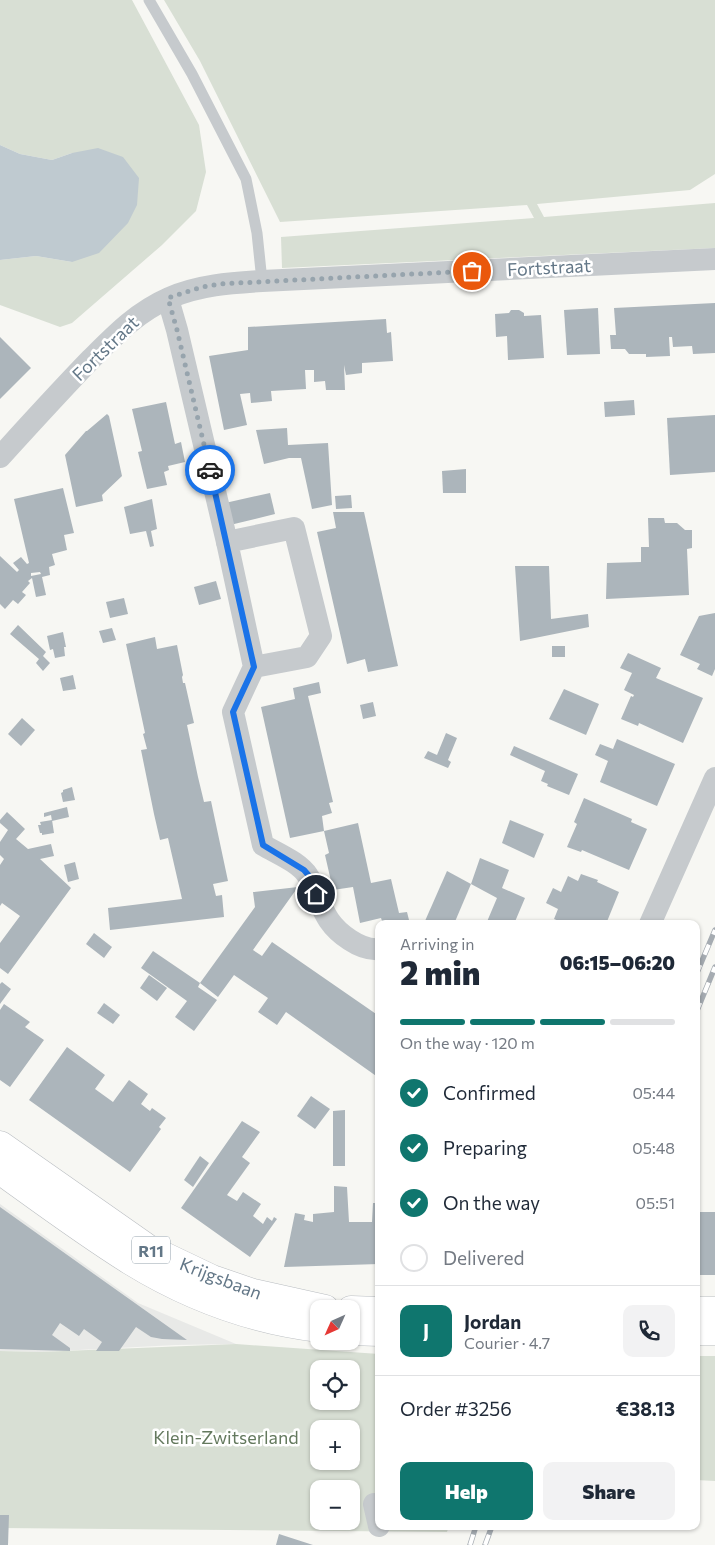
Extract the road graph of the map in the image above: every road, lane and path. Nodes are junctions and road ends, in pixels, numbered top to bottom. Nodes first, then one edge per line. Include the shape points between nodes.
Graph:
1 (150, 0) edge
2 (715, 259) edge
3 (262, 281) junction
4 (168, 298) junction
5 (0, 457) edge
6 (227, 542) junction
7 (254, 667) junction
8 (715, 778) edge
9 (652, 920) edge
10 (375, 949) edge
11 (0, 1145) edge
12 (0, 1170) edge
13 (310, 1306) edge
14 (360, 1311) edge
15 (700, 1311) edge
16 (715, 1311) edge
17 (375, 1312) edge
18 (310, 1327) edge
19 (360, 1331) edge
20 (700, 1331) edge
21 (715, 1331) edge
22 (375, 1332) edge
23 (374, 1504) dead end
24 (375, 1508) edge
25 (380, 1530) edge
26 (382, 1545) edge

1 - 3 lane via 246,179
2 - 3 street, Fortstraat
3 - 4 street, Fortstraat via 202,287
4 - 5 street, Fortstraat via 122,328
4 - 6 street
6 - 7 street
6 - 7 street via 294,528 321,636 307,657
7 - 10 street via 233,712 263,845 304,870 329,922 338,932 358,945
8 - 9 street
11 - 13 main road, Krijgsbaan / R11 via 147,1248 220,1282
12 - 18 main road, Krijgsbaan / R11 via 111,1248 170,1283 254,1315
14 - 17 main road
15 - 16 main road
19 - 22 main road
20 - 21 main road
23 - 24 street
25 - 26 street

